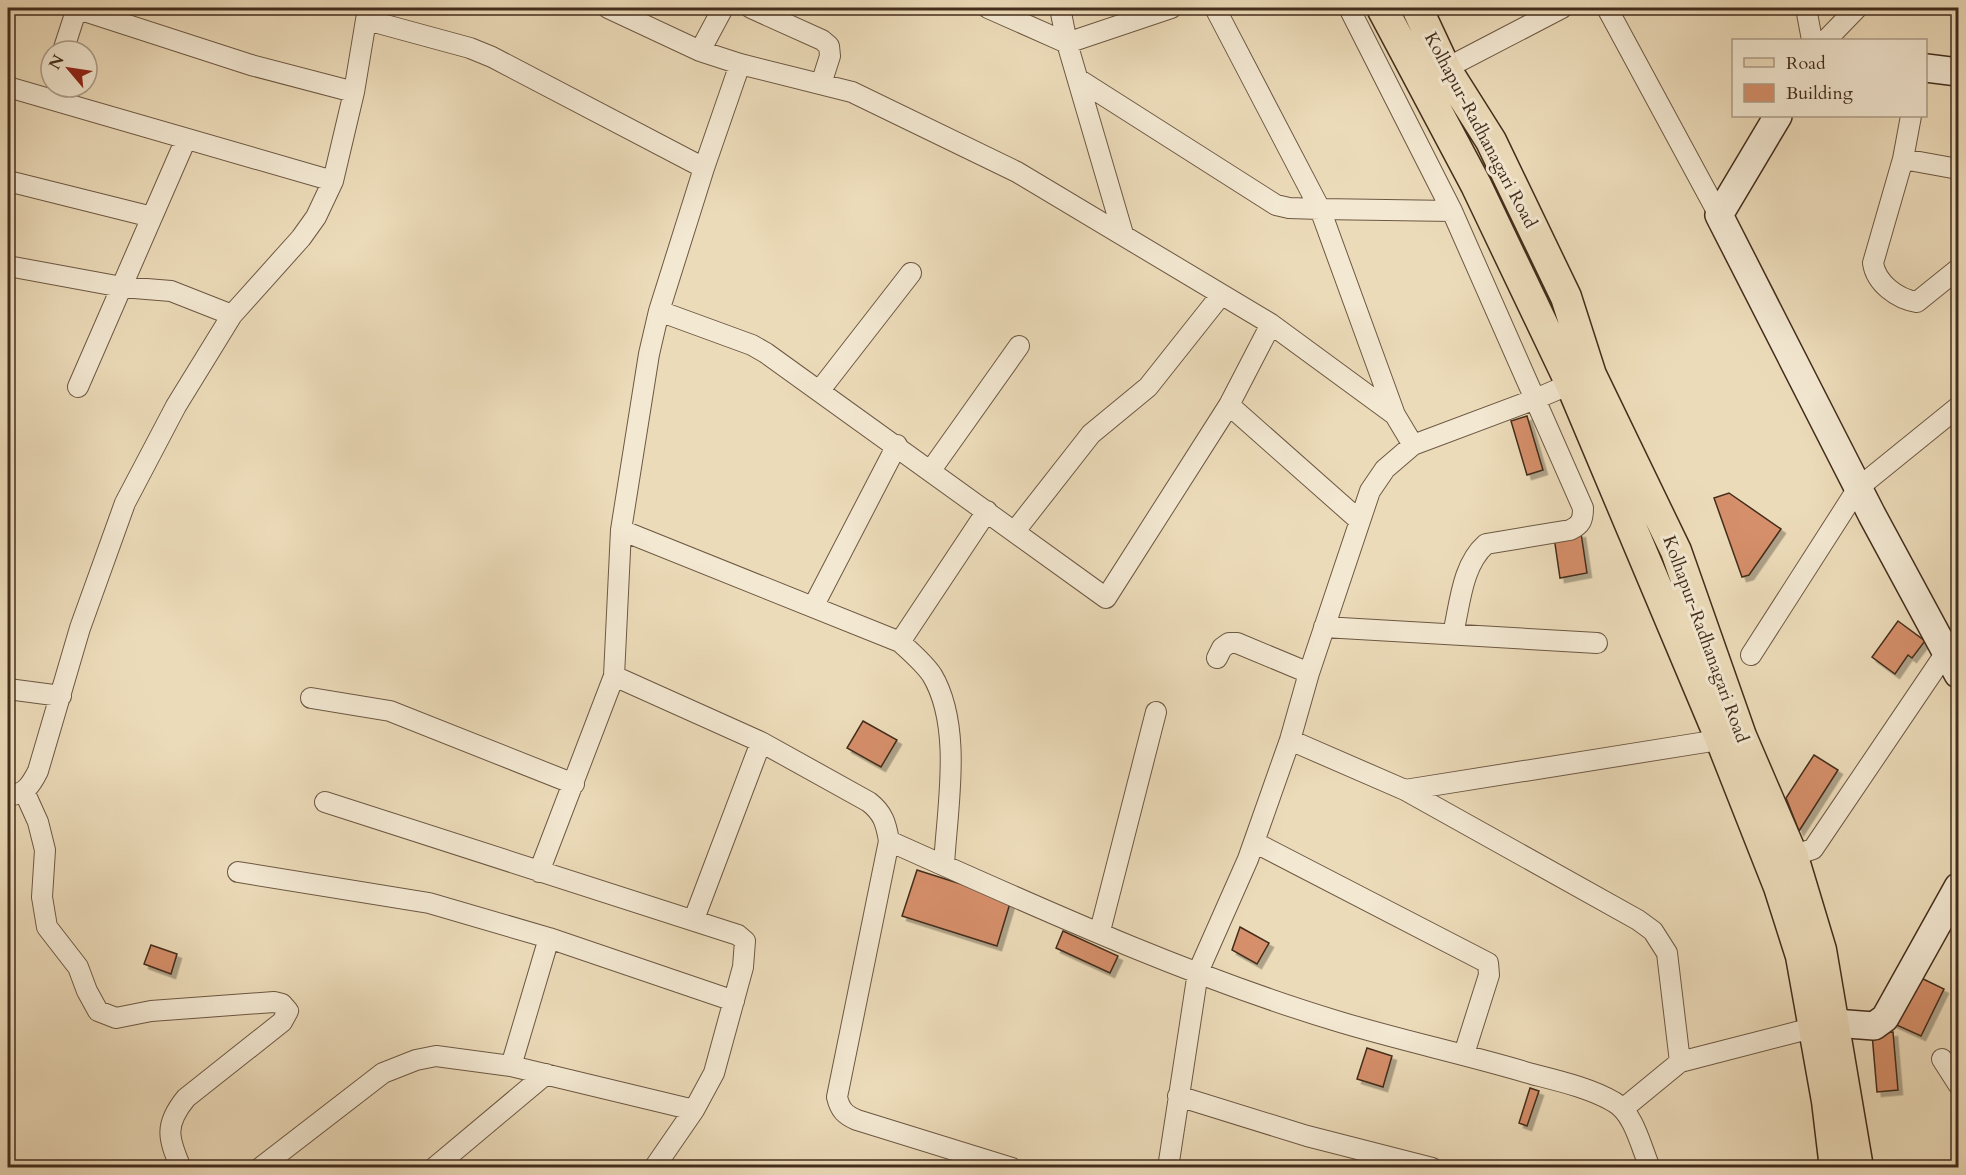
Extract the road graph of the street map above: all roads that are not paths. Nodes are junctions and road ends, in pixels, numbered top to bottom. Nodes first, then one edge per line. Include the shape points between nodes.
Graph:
1 (76, 8) edge
2 (608, 8) edge
3 (723, 8) edge
4 (751, 8) edge
5 (987, 8) edge
6 (1059, 8) edge
7 (1171, 8) edge
8 (1215, 8) edge
9 (1349, 8) edge
10 (1382, 8) edge
11 (1417, 8) edge
12 (1562, 8) edge
13 (1607, 8) edge
14 (1806, 8) edge
15 (1857, 8) edge
16 (367, 14) edge
17 (67, 39) edge
18 (1812, 39) edge
19 (1827, 39) edge
20 (1067, 43) junction
21 (700, 51) junction
22 (740, 64) junction
23 (1927, 68) edge
24 (1959, 72) edge
25 (1434, 76) junction
26 (1078, 79) junction
27 (821, 84) junction
28 (8, 87) edge
29 (39, 91) edge
30 (354, 92) junction
31 (68, 99) edge
32 (1777, 117) edge
33 (1911, 117) edge
34 (186, 139) junction
35 (1903, 159) junction
36 (705, 168) junction
37 (1959, 169) edge
38 (8, 181) edge
39 (333, 181) junction
40 (1320, 209) junction
41 (1452, 210) junction
42 (1719, 215) junction
43 (153, 217) junction
44 (1123, 234) junction
45 (8, 266) edge
46 (1959, 269) edge
47 (911, 273) dead end
48 (122, 287) junction
49 (1221, 295) junction
50 (659, 311) junction
51 (232, 315) junction
52 (1270, 324) junction
53 (1019, 346) dead end
54 (1581, 380) junction
55 (78, 387) dead end
56 (820, 390) junction
57 (1533, 400) junction
58 (1229, 405) junction
59 (1959, 407) edge
60 (1395, 415) junction
61 (1413, 445) junction
62 (897, 446) junction
63 (931, 470) junction
64 (1858, 488) junction
65 (987, 511) junction
66 (1360, 521) junction
67 (621, 530) junction
68 (1015, 531) junction
69 (813, 607) junction
70 (1324, 627) junction
71 (1453, 634) junction
72 (900, 642) junction
73 (1597, 643) dead end
74 (1751, 655) dead end
75 (1955, 656) edge
76 (1217, 658) dead end
77 (1309, 673) junction
78 (614, 676) junction
79 (8, 689) edge
80 (61, 696) junction
81 (311, 698) dead end
82 (1156, 712) dead end
83 (1731, 738) junction
84 (1290, 740) junction
85 (760, 742) junction
86 (574, 784) junction
87 (1405, 790) junction
88 (16, 793) edge
89 (325, 802) dead end
90 (889, 841) junction
91 (1254, 842) junction
92 (1781, 860) junction
93 (944, 865) junction
94 (238, 872) dead end
95 (539, 872) junction
96 (1959, 887) edge
97 (694, 919) junction
98 (1100, 931) junction
99 (549, 938) junction
100 (1198, 972) junction
101 (734, 1001) junction
102 (1823, 1025) junction
103 (1464, 1054) junction
104 (1942, 1059) dead end
105 (1680, 1062) junction
106 (512, 1066) junction
107 (546, 1074) junction
108 (1959, 1084) edge
109 (1178, 1096) junction
110 (1624, 1108) junction
111 (694, 1110) junction
112 (1637, 1137) junction
113 (181, 1167) edge
114 (260, 1167) edge
115 (434, 1167) edge
116 (654, 1167) edge
117 (1012, 1167) edge
118 (1168, 1167) edge
119 (1432, 1167) edge
120 (1632, 1167) edge
121 (1650, 1167) edge
122 (1835, 1167) edge
123 (1858, 1167) edge

1 - 17 street
1 - 30 street via 251,65
2 - 21 street
3 - 21 street
4 - 27 street via 822,39 829,46 830,56
5 - 20 street
6 - 20 street
7 - 20 street
8 - 40 street
9 - 41 street
10 - 25 main road
11 - 25 main road, Kolhapur-Radhanagari Road
12 - 25 street
13 - 42 street
14 - 18 street
15 - 19 street
16 - 30 street
16 - 36 street via 492,57
20 - 26 street
21 - 22 street
22 - 27 street
22 - 36 street
23 - 24 street
25 - 54 main road, Kolhapur-Radhanagari Road via 1491,141 1561,287
26 - 40 street via 1276,204
26 - 44 street
27 - 44 street via 852,92 1017,172
28 - 29 street
30 - 39 street
31 - 34 street
32 - 42 street
33 - 35 street
34 - 39 street
34 - 43 street
35 - 37 street
35 - 46 street via 1873,263 1875,274 1882,284 1917,302
36 - 50 street
38 - 43 street
39 - 51 street via 301,238
40 - 41 street
40 - 60 street
41 - 57 street
42 - 64 street
43 - 48 street
44 - 49 street
45 - 48 street
47 - 56 street
48 - 51 street via 171,291
48 - 55 street
49 - 52 street
49 - 68 street via 1143,392 1091,434
50 - 56 street via 753,345
50 - 67 street via 648,354
51 - 80 street via 176,406 125,503 80,628
52 - 58 street
52 - 60 street
53 - 63 street
54 - 57 street
54 - 83 main road, Kolhapur-Radhanagari Road via 1676,551
56 - 62 street
57 - 61 street
57 - 71 street via 1583,518 1579,526 1570,530 1486,544 1470,564
58 - 66 street
58 - 68 street via 1106,598
59 - 64 street
60 - 61 street
61 - 66 street via 1376,480
62 - 63 street
62 - 69 street
63 - 65 street
64 - 74 street
64 - 75 street
65 - 68 street
65 - 72 street
66 - 70 street
67 - 69 street
67 - 78 street
69 - 72 street
70 - 71 street
70 - 77 street
71 - 73 street
72 - 93 street via 931,673 948,727 951,749
75 - 92 street via 1813,849
76 - 77 street via 1222,648 1237,643
77 - 84 street
78 - 85 street
78 - 86 street
79 - 80 street
80 - 88 street via 38,771
81 - 86 street via 390,711
82 - 98 street
83 - 87 street
83 - 92 main road, Kolhapur-Radhanagari Road
84 - 87 street
84 - 91 street
85 - 90 street via 869,802 886,821
85 - 97 street
86 - 95 street
87 - 105 street via 1653,932 1667,953
88 - 113 street via 38,822 45,850 42,897 47,927 78,967 98,1011 116,1018 151,1011 274,1002 288,1011 282,1022 186,1098 177,1110 169,1132
89 - 95 street
90 - 93 street
90 - 117 street via 837,1097 840,1109 857,1120
91 - 100 street
91 - 103 street via 1488,963 1489,975
92 - 102 main road, Kolhapur-Radhanagari Road via 1821,950
93 - 98 street
94 - 99 street via 429,903
95 - 97 street
96 - 102 street via 1886,1018 1874,1026
97 - 101 street via 745,941 745,959
98 - 100 street
99 - 101 street
99 - 106 street
100 - 103 street via 1339,1021
100 - 109 street
101 - 111 street via 714,1073
102 - 105 street
102 - 122 main road
102 - 123 main road, Kolhapur-Radhanagari Road
103 - 110 street via 1567,1084
104 - 108 street
105 - 110 street
106 - 107 street
106 - 114 street via 436,1056 383,1073
107 - 111 street
107 - 115 street
109 - 118 street
109 - 119 street via 1307,1136
110 - 112 street
111 - 116 street
112 - 120 street
112 - 121 street

